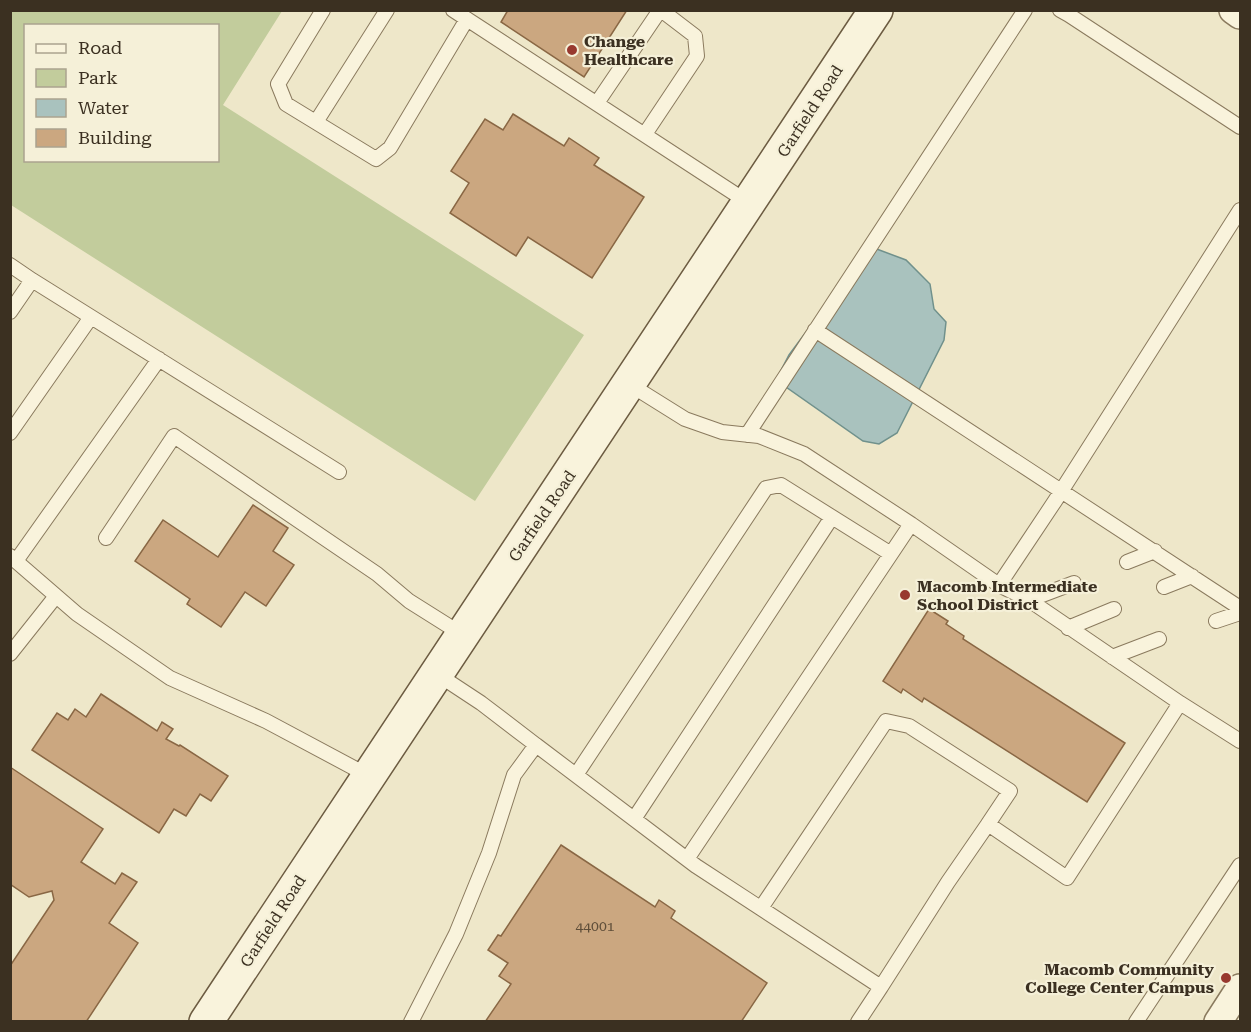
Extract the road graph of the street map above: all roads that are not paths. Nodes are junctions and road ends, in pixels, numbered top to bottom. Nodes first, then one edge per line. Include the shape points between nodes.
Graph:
1 (323, 10) edge
2 (387, 10) edge
3 (453, 10) edge
4 (660, 10) edge
5 (876, 10) edge
6 (1025, 10) edge
7 (1060, 10) edge
8 (1233, 10) edge
9 (1240, 15) edge
10 (467, 19) junction
11 (597, 103) junction
12 (316, 122) junction
13 (1240, 127) edge
14 (645, 134) junction
15 (749, 202) junction
16 (1240, 210) edge
17 (10, 265) edge
18 (32, 280) junction
19 (10, 312) edge
20 (91, 317) junction
21 (815, 330) junction
22 (159, 359) junction
23 (629, 384) junction
24 (10, 433) edge
25 (747, 435) junction
26 (339, 472) dead end
27 (1062, 490) junction
28 (832, 517) junction
29 (911, 524) junction
30 (105, 538) dead end
31 (1155, 551) junction
32 (891, 554) junction
33 (13, 558) edge
34 (1127, 562) dead end
35 (1192, 576) junction
36 (1074, 583) dead end
37 (999, 585) junction
38 (1164, 588) dead end
39 (56, 596) junction
40 (1029, 600) junction
41 (1240, 608) edge
42 (1114, 609) dead end
43 (1240, 613) edge
44 (1216, 621) dead end
45 (1068, 628) junction
46 (463, 635) junction
47 (1159, 639) dead end
48 (10, 654) edge
49 (1112, 657) junction
50 (437, 674) junction
51 (1180, 704) junction
52 (1240, 741) edge
53 (536, 746) junction
54 (576, 775) junction
55 (369, 776) junction
56 (634, 819) junction
57 (988, 824) junction
58 (687, 859) junction
59 (1240, 865) edge
60 (761, 908) junction
61 (881, 987) junction
62 (1240, 988) edge
63 (206, 1022) edge
64 (411, 1022) edge
65 (858, 1022) edge
66 (1136, 1022) edge
67 (1218, 1022) edge

1 - 12 lane via 278,84 286,104
2 - 12 lane
3 - 10 lane
4 - 11 lane
4 - 14 lane via 695,36 697,56
5 - 15 main road, Garfield Road
6 - 21 lane
7 - 13 lane
8 - 9 street
10 - 11 lane
10 - 12 lane via 390,148 375,159
11 - 14 lane
14 - 15 lane
15 - 23 main road, Garfield Road
16 - 27 lane
17 - 18 lane
18 - 19 lane
18 - 20 lane
20 - 22 lane
20 - 24 lane
21 - 25 lane
21 - 27 lane
22 - 26 lane
22 - 33 lane
23 - 25 lane via 685,419 722,432
23 - 46 main road, Garfield Road
25 - 29 lane via 804,454
27 - 31 lane
27 - 37 lane
28 - 32 lane
28 - 54 lane via 781,485 766,488
28 - 56 lane
29 - 32 lane
29 - 37 lane
30 - 46 lane via 174,436
31 - 34 lane
31 - 35 lane
32 - 58 lane
33 - 39 lane
35 - 38 lane
35 - 41 lane
36 - 40 lane
37 - 40 lane
39 - 48 lane
39 - 55 lane via 170,678 266,721
40 - 45 lane
42 - 45 lane
43 - 44 lane
45 - 49 lane
46 - 50 main road, Garfield Road
47 - 49 lane
49 - 51 lane
50 - 53 lane
50 - 55 main road, Garfield Road
51 - 52 lane
51 - 57 lane via 1067,878
53 - 54 lane
53 - 64 lane via 514,775 489,853 456,934
54 - 56 lane
55 - 63 main road, Garfield Road
56 - 58 lane
57 - 60 lane via 1011,791 909,726 886,721
57 - 61 lane
58 - 60 lane
59 - 66 lane
60 - 61 lane
61 - 65 lane
62 - 67 street

